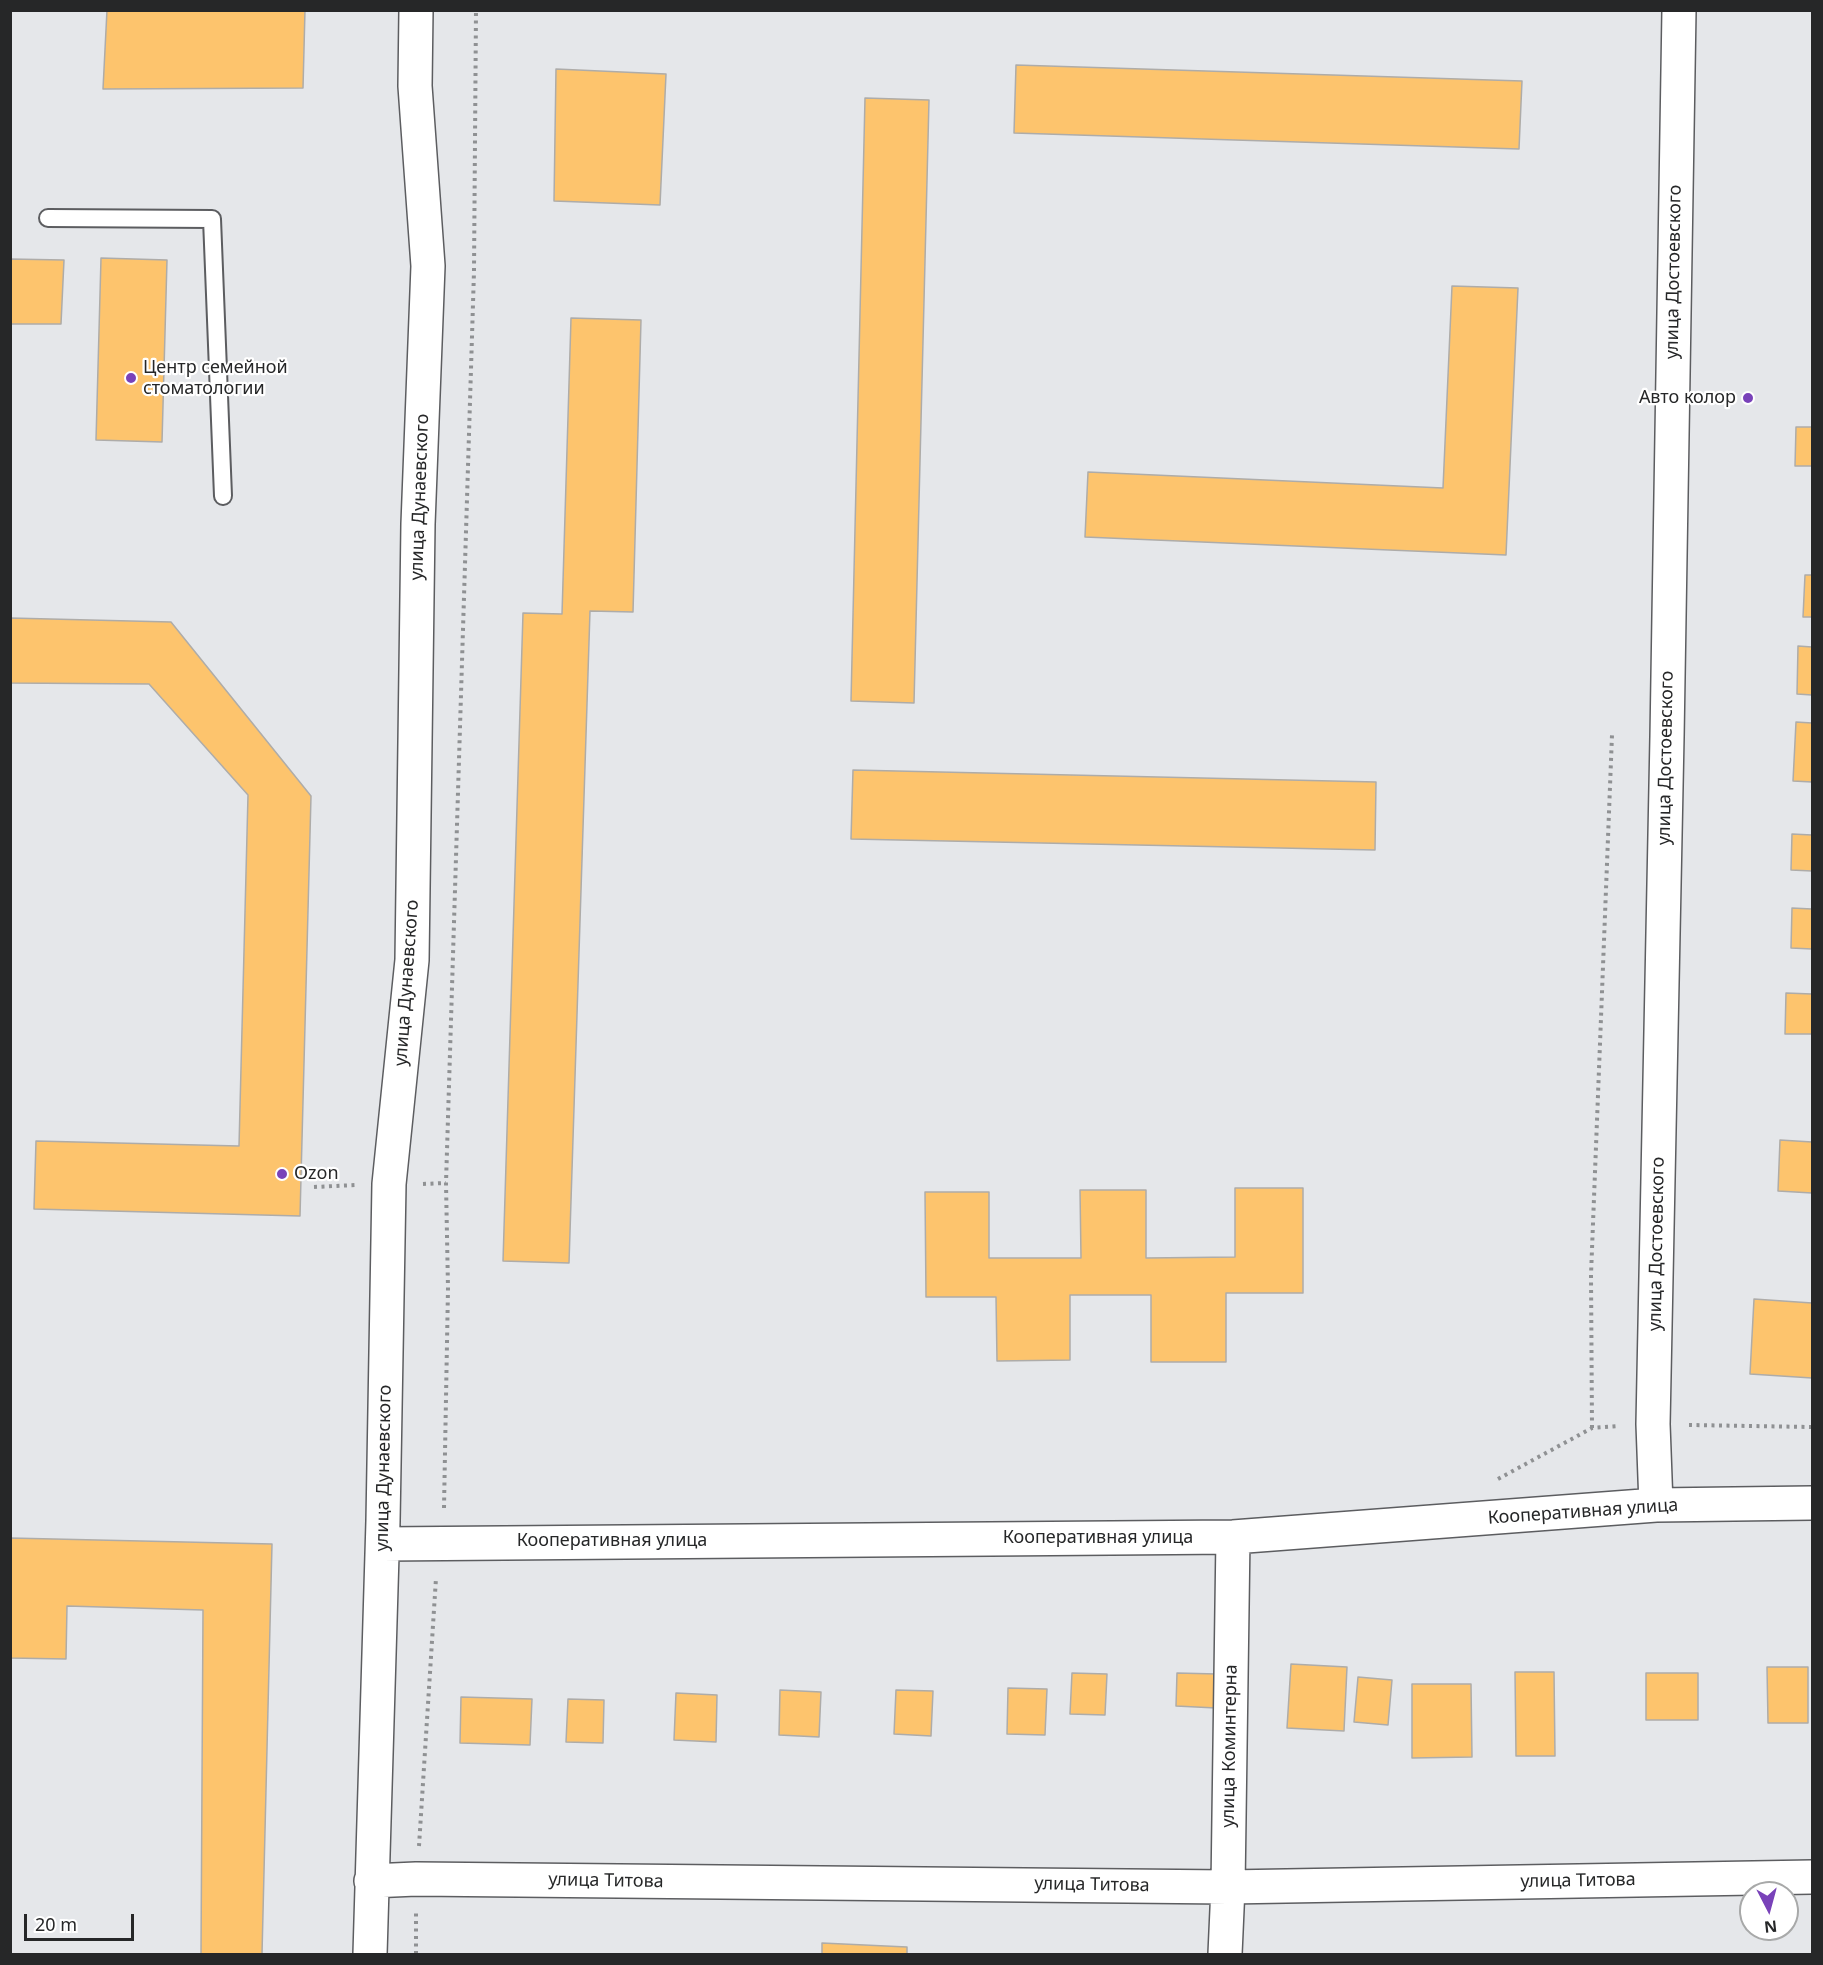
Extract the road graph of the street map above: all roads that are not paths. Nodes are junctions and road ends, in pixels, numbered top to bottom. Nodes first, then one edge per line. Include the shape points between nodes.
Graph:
1 (416, 10) edge
2 (1679, 10) edge
3 (48, 218) dead end
4 (224, 496) dead end
5 (1812, 1503) edge
6 (1656, 1506) junction
7 (1233, 1537) junction
8 (382, 1544) junction
9 (1812, 1877) edge
10 (371, 1881) junction
11 (1228, 1887) junction
12 (370, 1954) edge
13 (1225, 1954) edge

1 - 8 street, улица Дунаевского via 415,86 429,266 418,524 412,960 389,1185
2 - 6 street, улица Достоевского via 1653,1424
3 - 4 lane via 212,219
5 - 6 street, Кооперативная улица
6 - 7 street, Кооперативная улица
7 - 8 street, Кооперативная улица
7 - 11 street, улица Коминтерна
8 - 10 street, улица Дунаевского
9 - 11 street, улица Титова
10 - 11 street, улица Титова
10 - 12 street, улица Дунаевского
11 - 13 street, улица Коминтерна

